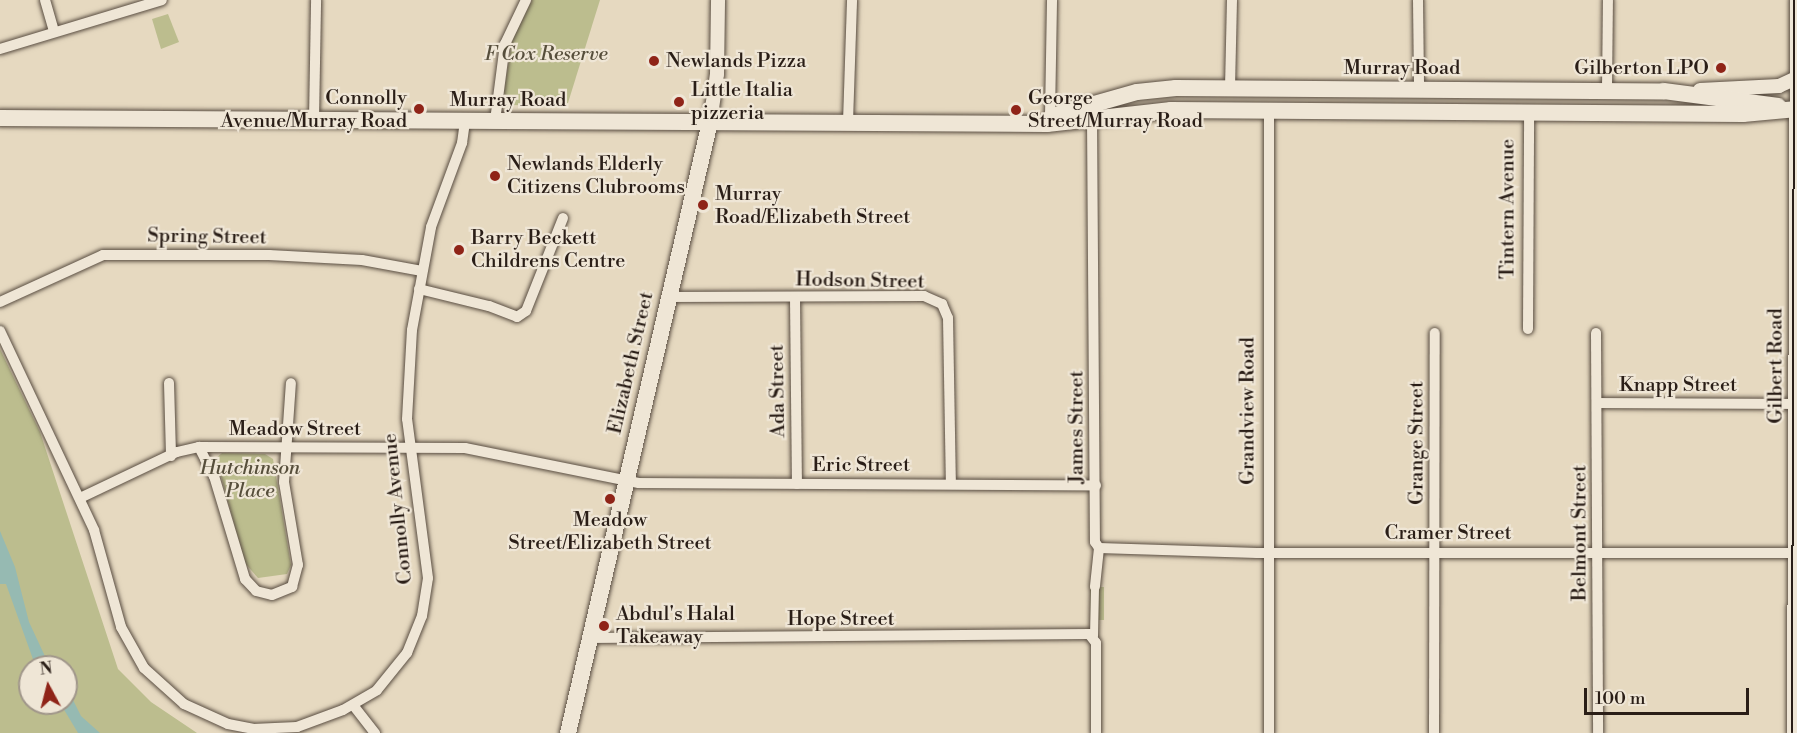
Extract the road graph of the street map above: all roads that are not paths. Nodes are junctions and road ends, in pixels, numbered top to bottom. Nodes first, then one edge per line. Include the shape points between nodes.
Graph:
1 (45, 0) edge
2 (162, 0) edge
3 (316, 0) edge
4 (526, 0) edge
5 (718, 0) edge
6 (852, 0) edge
7 (1052, 0) edge
8 (1232, 0) edge
9 (1418, 0) edge
10 (1608, 0) edge
11 (1797, 0) edge
12 (54, 32) junction
13 (0, 49) edge
14 (1796, 78) edge
15 (1230, 87) junction
16 (1270, 88) junction
17 (1419, 88) junction
18 (1529, 90) junction
19 (1607, 90) junction
20 (1664, 91) junction
21 (1795, 109) edge
22 (1230, 110) junction
23 (1269, 110) junction
24 (1418, 112) junction
25 (1606, 113) junction
26 (1529, 114) junction
27 (1050, 116) junction
28 (0, 118) edge
29 (1092, 118) junction
30 (314, 120) junction
31 (465, 121) junction
32 (495, 122) junction
33 (710, 122) junction
34 (848, 122) junction
35 (1016, 123) junction
36 (562, 219) dead end
37 (1796, 263) edge
38 (422, 271) junction
39 (419, 289) junction
40 (668, 297) junction
41 (795, 298) junction
42 (0, 302) edge
43 (1528, 329) dead end
44 (0, 331) edge
45 (1435, 333) dead end
46 (1596, 333) dead end
47 (169, 383) dead end
48 (291, 383) dead end
49 (1598, 403) junction
50 (1796, 404) edge
51 (199, 447) junction
52 (286, 447) junction
53 (409, 448) junction
54 (171, 456) junction
55 (627, 478) junction
56 (951, 483) junction
57 (797, 484) junction
58 (1096, 485) junction
59 (80, 498) junction
60 (1099, 548) junction
61 (1434, 551) junction
62 (1269, 553) junction
63 (1796, 553) edge
64 (1599, 554) junction
65 (1095, 587) joint
66 (1094, 636) junction
67 (589, 638) junction
68 (353, 705) junction
69 (375, 733) edge
70 (568, 733) edge
71 (1096, 733) edge
72 (1269, 733) edge
73 (1434, 733) edge
74 (1598, 733) edge
75 (1794, 733) edge

1 - 12 street
2 - 12 street
3 - 30 street
4 - 32 street via 505,44
5 - 33 street, Elizabeth Street via 717,74
6 - 34 street
7 - 27 street
8 - 15 street
9 - 17 street
10 - 19 street
11 - 14 street, Gilbert Road
12 - 13 street
14 - 20 street via 1767,87
14 - 21 street, Gilbert Road
15 - 16 main road, Murray Road
15 - 22 main road
15 - 27 main road, Murray Road via 1156,88
16 - 17 main road, Murray Road
16 - 23 main road, Grandview Road
17 - 18 main road, Murray Road
17 - 24 main road
18 - 19 main road, Murray Road
18 - 26 main road, Tintern Avenue
19 - 20 main road, Murray Road
19 - 25 main road
20 - 21 main road, Murray Road
21 - 25 main road, Murray Road via 1743,114
21 - 37 street, Gilbert Road
22 - 23 main road, Murray Road
22 - 29 main road, Murray Road via 1147,110
23 - 24 main road, Murray Road
23 - 62 street, Grandview Road
24 - 26 main road, Murray Road
25 - 26 main road, Murray Road
26 - 43 street, Tintern Avenue
27 - 35 main road, Murray Road
28 - 30 main road, Murray Road
29 - 35 main road, Murray Road via 1047,124
29 - 58 street, James Street
30 - 31 main road, Murray Road
31 - 32 main road, Murray Road
31 - 38 street, Connolly Avenue via 462,143 430,227
32 - 33 main road, Murray Road
33 - 34 main road, Murray Road
33 - 40 main road, Elizabeth Street
34 - 35 main road, Murray Road
36 - 39 street via 526,311 517,317
37 - 50 street, Gilbert Road
38 - 39 street, Connolly Avenue
38 - 42 street, Spring Street via 362,260 269,255 104,255
39 - 53 street, Connolly Avenue via 406,396
40 - 41 street, Hodson Street
40 - 55 main road, Elizabeth Street
41 - 56 street, Hodson Street via 924,296 942,304 948,318
41 - 57 street, Ada Street
44 - 59 street, Connolly Avenue
45 - 61 street, Grange Street
46 - 49 street, Belmont Street
47 - 54 street
48 - 52 street
49 - 50 street, Knapp Street
49 - 64 street, Belmont Street
50 - 63 street, Gilbert Road
51 - 52 street, Meadow Street
51 - 52 street via 214,476 245,579 256,591 272,595 292,587 298,564 284,482
51 - 54 street, Meadow Street
52 - 53 street, Meadow Street
53 - 55 street, Meadow Street via 465,448
53 - 68 street, Connolly Avenue via 428,578 422,616 407,653 377,690
54 - 59 street, Meadow Street
55 - 57 street, Eric Street via 639,483
55 - 67 main road, Elizabeth Street
56 - 57 street, Eric Street
56 - 58 street, Eric Street
58 - 60 street, James Street via 1095,542
59 - 68 street, Connolly Avenue via 103,558 121,627 144,668 184,704 228,724 253,729 297,727
60 - 62 street, Cramer Street
60 - 65 street, James Street
61 - 62 street, Cramer Street
61 - 64 street, Cramer Street
61 - 73 street, Grange Street
62 - 72 street, Grandview Road
63 - 64 street, Cramer Street
63 - 75 street, Gilbert Road
64 - 74 street, Belmont Street
65 - 66 street, James Street
66 - 67 street, Hope Street
66 - 71 street, James Street
67 - 70 main road, Elizabeth Street
68 - 69 street

